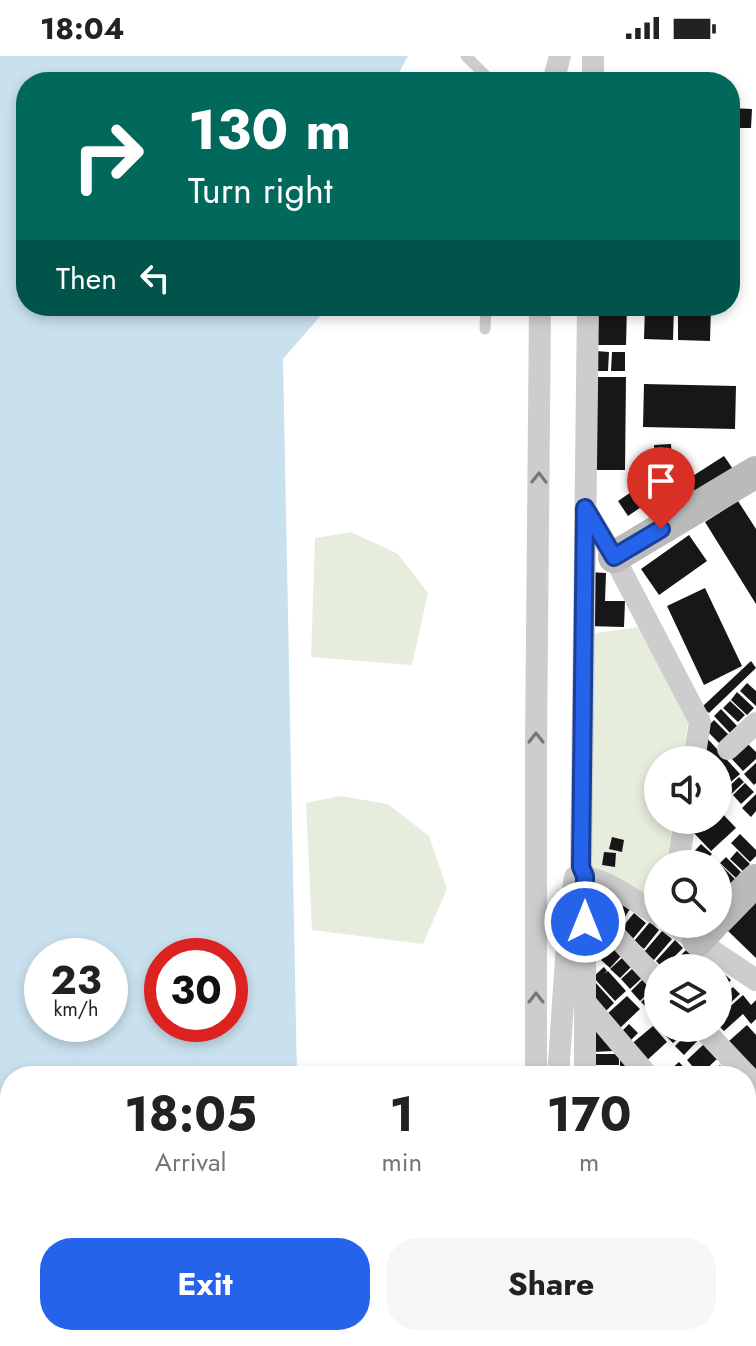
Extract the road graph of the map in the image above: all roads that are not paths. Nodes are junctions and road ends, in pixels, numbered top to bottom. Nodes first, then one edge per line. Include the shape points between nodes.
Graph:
1 (466, 56) edge
2 (482, 72) edge
3 (486, 316) edge
4 (540, 316) edge
5 (588, 316) edge
6 (485, 329) dead end
7 (756, 472) edge
8 (585, 508) junction
9 (614, 557) junction
10 (755, 727) edge
11 (696, 746) edge
12 (732, 746) edge
13 (585, 876) junction
14 (756, 880) edge
15 (732, 900) edge
16 (644, 907) edge
17 (585, 922) junction
18 (712, 938) edge
19 (644, 966) edge
20 (756, 980) edge
21 (585, 1002) junction
22 (714, 1042) edge
23 (536, 1066) edge
24 (559, 1066) edge
25 (585, 1066) edge
26 (639, 1066) edge
27 (735, 1066) edge

1 - 2 lane
3 - 6 lane
23 -> 4 street
5 - 8 street
7 - 9 street
8 - 9 street
8 - 13 street
9 - 11 street via 700,722
10 - 12 street
13 - 16 street
13 - 17 street
13 - 24 street via 575,877 569,915
14 - 15 street
17 - 19 street via 616,936
17 - 21 street
18 - 20 street
21 - 25 street
21 - 26 street
22 - 27 street

